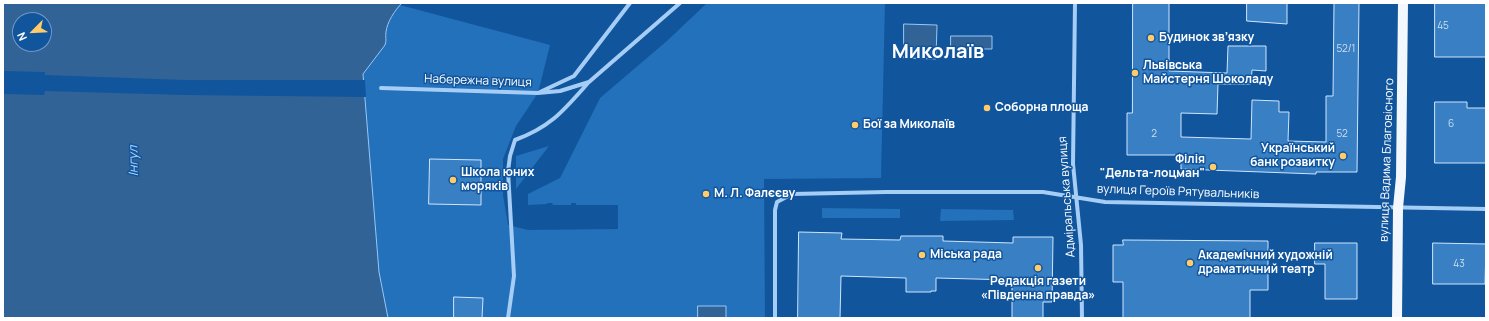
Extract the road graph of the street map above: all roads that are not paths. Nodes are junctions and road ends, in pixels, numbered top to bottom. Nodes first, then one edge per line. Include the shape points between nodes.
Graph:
1 (630, 3) edge
2 (680, 3) edge
3 (1075, 3) edge
4 (1403, 3) edge
5 (588, 82) junction
6 (381, 88) dead end
7 (538, 93) junction
8 (1077, 198) junction
9 (1398, 208) junction
10 (1486, 209) edge
11 (508, 318) edge
12 (775, 318) edge
13 (1082, 318) edge
14 (1397, 318) edge

1 - 7 street, Набережна вулиця via 574,76
2 - 5 street
3 - 8 street, Адміральська вулиця via 1073,164
4 - 9 main road, вулиця Вадима Благовісного via 1401,177
5 - 7 street via 560,91
5 - 11 street via 556,118 515,140 508,171 514,276
6 - 7 street, Набережна вулиця
8 - 9 street, вулиця Героїв Рятувальників via 1105,202
8 - 12 street, вулиця Героїв Рятувальників via 1049,192 792,194 777,202 774,216
8 - 13 street, Адміральська вулиця via 1081,244
9 - 10 street, вулиця Героїв Рятувальників
9 - 14 main road, вулиця Вадима Благовісного

